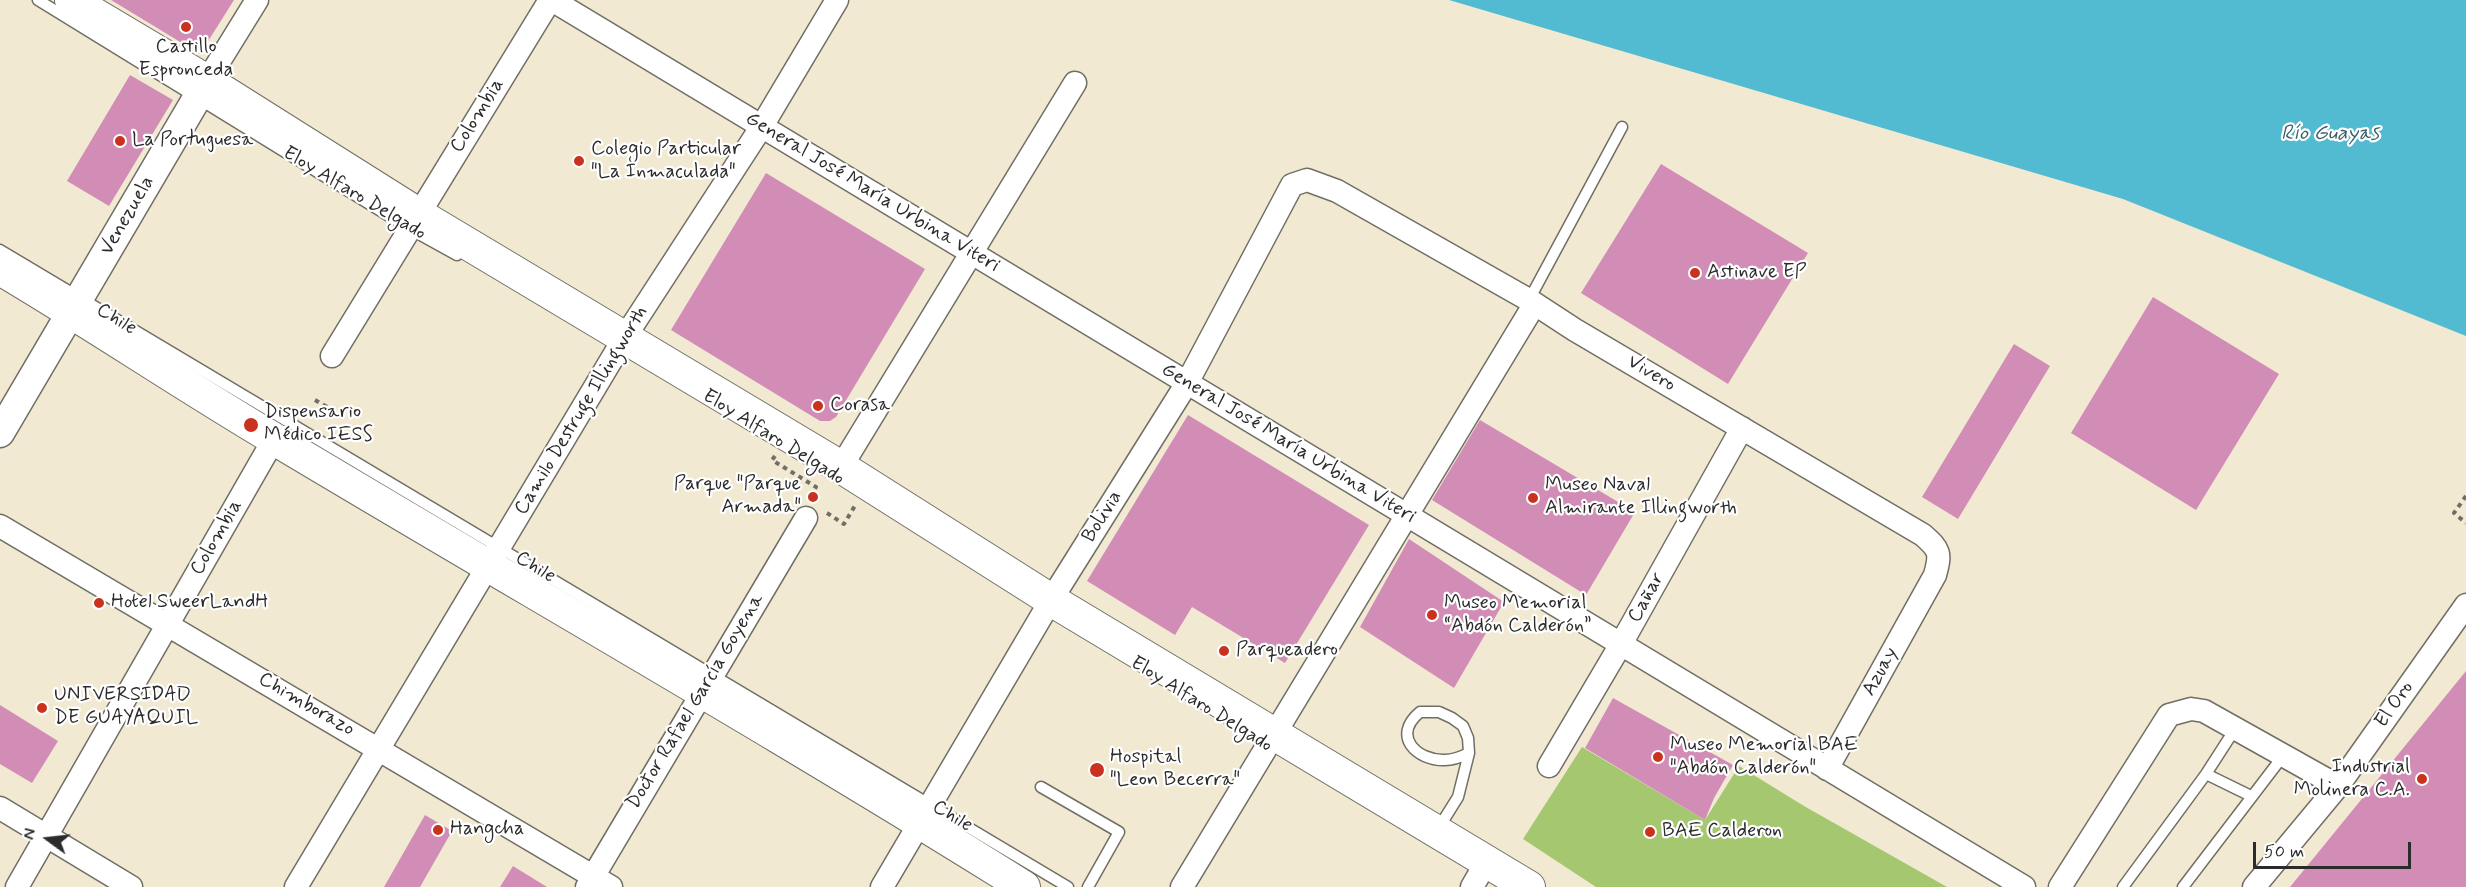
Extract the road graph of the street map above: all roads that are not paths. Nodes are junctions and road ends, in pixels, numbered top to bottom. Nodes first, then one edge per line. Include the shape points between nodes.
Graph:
1 (38, 0) edge
2 (71, 0) edge
3 (257, 0) edge
4 (551, 0) edge
5 (837, 0) edge
6 (1075, 83) dead end
7 (202, 90) junction
8 (762, 126) junction
9 (1622, 128) dead end
10 (1337, 191) joint
11 (414, 222) junction
12 (0, 250) edge
13 (971, 252) junction
14 (463, 258) dead end
15 (0, 269) edge
16 (536, 298) dead end
17 (1531, 302) junction
18 (76, 305) junction
19 (622, 341) junction
20 (332, 356) dead end
21 (1187, 383) junction
22 (1742, 428) junction
23 (0, 433) edge
24 (274, 439) junction
25 (841, 467) junction
26 (815, 512) road end
27 (1407, 515) junction
28 (0, 526) edge
29 (495, 556) junction
30 (1935, 575) joint
31 (1049, 604) junction
32 (2466, 605) edge
33 (168, 624) junction
34 (1621, 644) junction
35 (707, 683) junction
36 (1176, 689) dead end
37 (2235, 729) junction
38 (1268, 743) junction
39 (379, 748) junction
40 (1468, 753) junction
41 (2283, 756) junction
42 (1549, 766) dead end
43 (1827, 769) junction
44 (2206, 774) junction
45 (2338, 786) junction
46 (1041, 787) dead end
47 (2251, 796) junction
48 (0, 808) edge
49 (927, 814) junction
50 (1436, 831) junction
51 (47, 837) junction
52 (1479, 873) edge
53 (597, 883) edge
54 (17, 887) edge
55 (130, 887) edge
56 (296, 887) edge
57 (882, 887) edge
58 (1024, 887) edge
59 (1068, 887) edge
60 (1088, 887) edge
61 (1182, 887) edge
62 (1529, 887) edge
63 (2024, 887) edge
64 (2060, 887) edge
65 (2123, 887) edge
66 (2182, 887) edge
67 (2254, 887) edge

1 - 7 lane, Eloy Alfaro Delgado
2 - 7 main road, Eloy Alfaro Delgado
3 - 7 street, Venezuela
4 - 8 street, General José María Urbina Viteri
4 - 11 street, Colombia
5 - 8 street, Camilo Destruge Illingworth
6 - 13 street
7 - 11 main road, Eloy Alfaro Delgado
7 - 18 street, Venezuela
8 - 13 street, General José María Urbina Viteri
8 - 19 street, Camilo Destruge Illingworth
9 - 17 lane
10 - 17 street, Vivero
10 - 21 street, Bolivia via 1307,180 1292,185
11 - 14 lane, Eloy Alfaro Delgado
11 - 19 main road, Eloy Alfaro Delgado
11 - 20 street, Colombia
12 - 18 lane, Chile
13 - 21 street, General José María Urbina Viteri
13 - 25 street
15 - 18 main road, Chile
16 - 19 lane, Eloy Alfaro Delgado
17 - 22 street, Vivero
17 - 27 street
18 - 23 street, Venezuela
18 - 24 main road, Chile
18 - 29 lane, Chile
19 - 25 main road, Eloy Alfaro Delgado
19 - 29 street, Camilo Destruge Illingworth
19 - 31 lane, Eloy Alfaro Delgado via 863,494
21 - 27 street, General José María Urbina Viteri
21 - 31 street, Bolivia
22 - 30 street, Vivero via 1923,535 1936,547 1940,558
22 - 34 street, Cañar
24 - 29 main road, Chile
24 - 33 street, Colombia
25 - 31 main road, Eloy Alfaro Delgado
26 - 35 street, Doctor Rafael García Goyena
27 - 34 street, General José María Urbina Viteri
27 - 38 street
28 - 33 street, Chimborazo
29 - 35 main road, Chile
29 - 39 street, Camilo Destruge Illingworth
30 - 43 street, Azuay
31 - 36 lane, Eloy Alfaro Delgado
31 - 38 main road, Eloy Alfaro Delgado
31 - 49 street, Bolivia
32 - 45 street, El Oro
33 - 39 street, Chimborazo
33 - 51 street, Colombia
34 - 42 street, Cañar
34 - 43 street, General José María Urbina Viteri
35 - 49 main road, Chile
35 - 53 street, Doctor Rafael García Goyena
37 - 41 street
37 - 44 lane
37 - 64 street via 2204,711 2192,709 2169,715
38 - 50 main road, Eloy Alfaro Delgado
38 - 61 street
39 - 53 street, Chimborazo
39 - 56 street, Camilo Destruge Illingworth
40 - 40 lane via 1463,726 1452,718 1439,712 1420,712 1409,724 1407,741 1416,750 1437,759 1457,759
40 - 50 lane via 1458,797
41 - 45 street
41 - 47 lane
43 - 63 street, General José María Urbina Viteri
44 - 47 lane
44 - 65 lane
45 - 67 street, El Oro
46 - 60 lane via 1119,832
47 - 66 lane
48 - 51 street
49 - 57 street, Bolivia
49 - 58 main road, Chile
49 - 59 lane, Chile
50 - 52 main road, Eloy Alfaro Delgado
51 - 54 street, Colombia
51 - 55 street
52 - 62 main road, Eloy Alfaro Delgado

